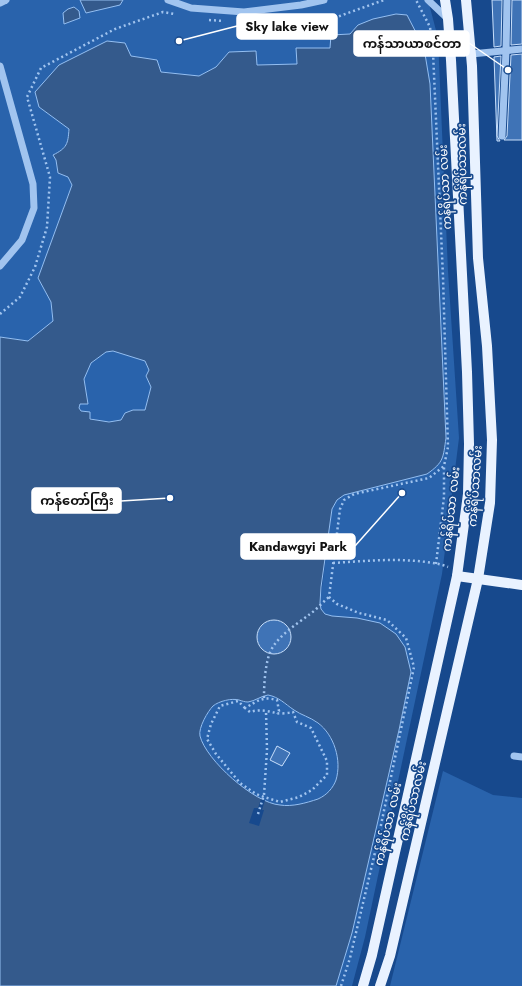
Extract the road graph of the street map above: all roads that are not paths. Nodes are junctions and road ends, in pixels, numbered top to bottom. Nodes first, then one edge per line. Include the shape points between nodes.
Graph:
1 (6, 0) edge
2 (168, 0) edge
3 (324, 0) edge
4 (428, 0) edge
5 (445, 0) edge
6 (466, 0) edge
7 (507, 0) edge
8 (0, 3) edge
9 (448, 19) junction
10 (522, 49) edge
11 (506, 51) junction
12 (471, 54) junction
13 (0, 66) edge
14 (502, 136) dead end
15 (1, 264) edge
16 (457, 576) junction
17 (478, 579) junction
18 (522, 585) edge
19 (514, 756) dead end
20 (522, 757) edge
21 (363, 986) edge
22 (380, 986) edge

1 - 8 lane
2 - 3 lane via 191,8 244,12
4 - 9 lane
5 - 9 main road, ကန်ရိပ်သာ လမ်း
6 - 12 main road, ကန်ရိပ်သာလမ်း
7 - 11 lane
9 - 16 main road, ကန်ရိပ်သာ လမ်း via 468,372 468,494
10 - 11 lane
11 - 12 lane
11 - 14 lane
12 - 17 main road, ကန်ရိပ်သာလမ်း via 477,251 487,346 492,440 490,503
13 - 15 lane via 33,184 34,208 22,240
16 - 17 main road
16 - 21 main road, ကန်ရိပ်သာ လမ်း
17 - 18 main road
17 - 22 main road, ကန်ရိပ်သာလမ်း via 390,956
19 - 20 lane

